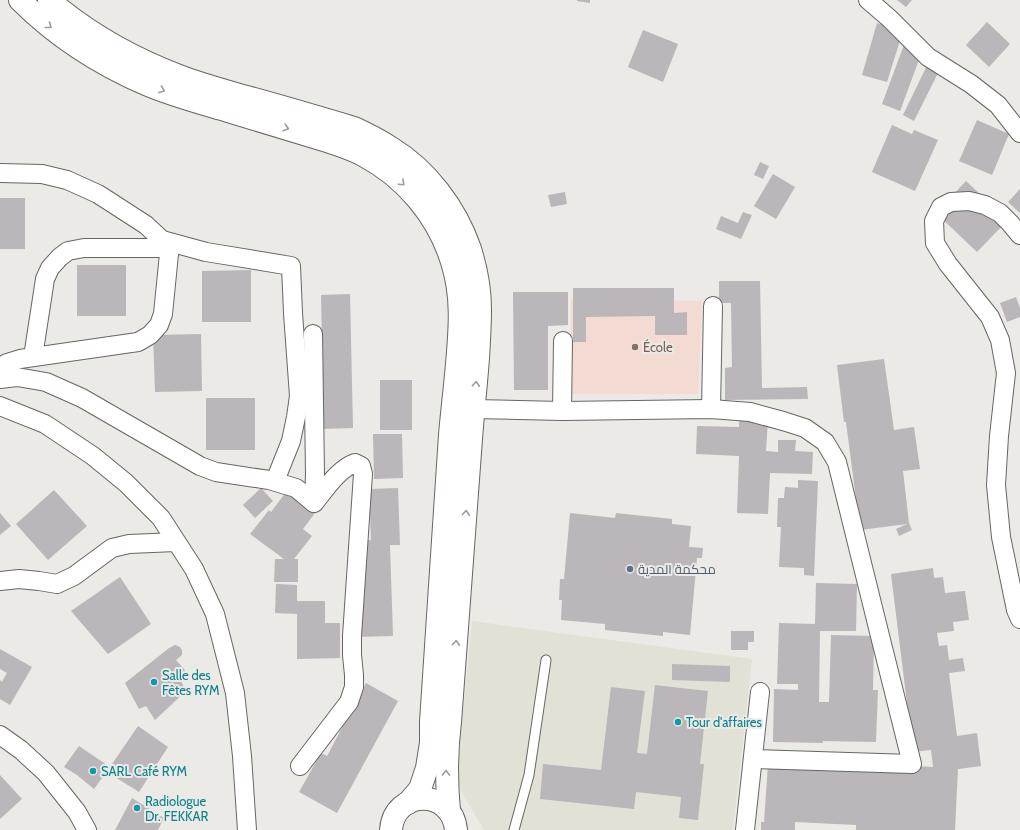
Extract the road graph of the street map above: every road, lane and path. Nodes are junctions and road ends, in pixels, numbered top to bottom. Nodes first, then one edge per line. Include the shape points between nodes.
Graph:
1 (20, 0) edge
2 (49, 0) edge
3 (868, 0) edge
4 (1020, 133) edge
5 (0, 173) edge
6 (1020, 235) edge
7 (164, 244) junction
8 (713, 306) dead end
9 (313, 334) dead end
10 (563, 341) dead end
11 (34, 357) junction
12 (0, 367) edge
13 (0, 379) edge
14 (0, 406) edge
15 (474, 409) junction
16 (712, 409) junction
17 (562, 411) junction
18 (461, 436) junction
19 (275, 481) junction
20 (314, 503) junction
21 (176, 542) junction
22 (0, 581) edge
23 (1020, 619) edge
24 (546, 660) dead end
25 (760, 692) dead end
26 (0, 735) edge
27 (753, 759) junction
28 (300, 766) dead end
29 (408, 803) junction
30 (452, 821) edge
31 (388, 828) edge
32 (87, 830) edge
33 (247, 830) edge
34 (514, 830) edge
35 (745, 830) edge

1 -> 18 main road via 67,39 120,71 177,96 345,147 380,165 409,190 422,204 441,235 457,283 460,304
15 -> 2 main road via 480,308 475,268 459,223 426,176 392,148 354,128 208,86 154,66 102,39
3 - 4 street via 928,57 971,84 998,105
5 - 7 street via 42,174 67,180 98,194 146,225
6 - 23 street via 1000,213 985,205 969,201 952,202 942,207 934,222 935,243 948,264 990,317 1000,340 1006,373 996,485 1001,537
7 - 11 street via 84,248 68,251 60,257 50,268 45,279
7 - 11 street via 169,254 163,314 159,325 150,335 138,342
7 - 19 street via 291,266 299,396 291,441
8 - 16 street
9 - 20 street
10 - 17 street
11 - 12 street via 20,359
13 - 19 street via 17,377 46,382 82,398 200,466 216,472
14 - 21 street via 45,424 92,456 126,483 161,518
15 - 17 street
15 - 18 main road
16 - 17 street
16 - 27 street via 750,412 805,428 824,442 837,462 912,764
18 - 29 main road via 431,722 431,744 420,789
30 -> 18 main road via 446,778
19 - 20 street via 296,488
20 - 28 street via 348,466 355,463 361,466 363,474 352,636 354,687 349,702
21 - 22 street via 129,544 112,548 74,576 56,584 19,579
21 - 33 street via 194,569 215,614 235,693
24 - 34 lane via 529,775
25 - 27 street
26 - 32 street via 46,773 77,812
27 - 35 street
29 - 30 main road via 416,799 435,800 443,805
29 - 31 main road via 400,808

